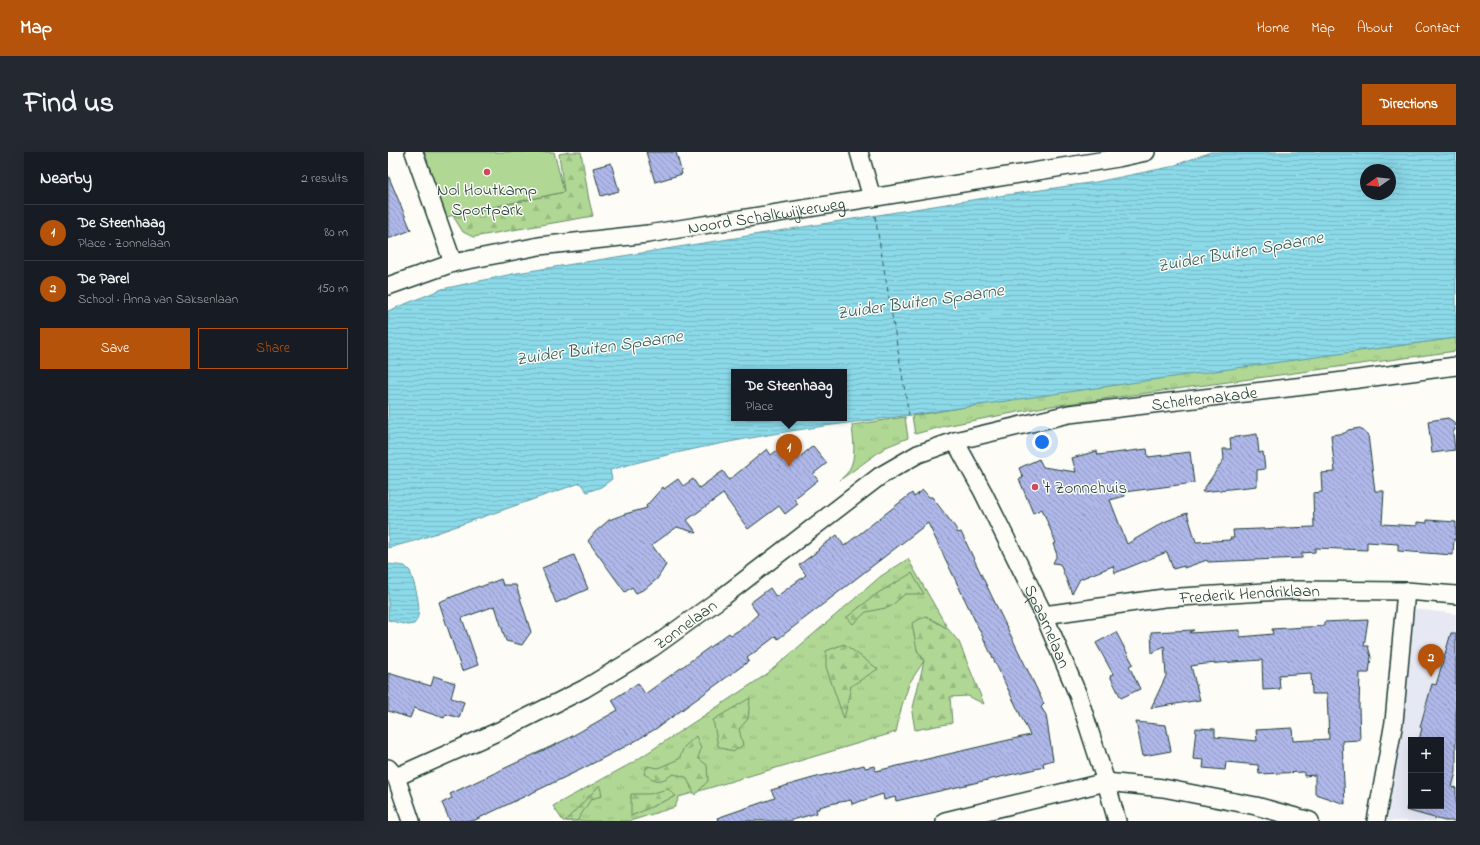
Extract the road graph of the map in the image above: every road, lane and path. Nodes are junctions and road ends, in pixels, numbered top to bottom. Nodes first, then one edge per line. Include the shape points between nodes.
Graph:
1 (414, 152) edge
2 (859, 152) edge
3 (1146, 152) edge
4 (872, 198) junction
5 (453, 263) junction
6 (388, 286) edge
7 (1456, 366) edge
8 (955, 442) junction
9 (1406, 591) junction
10 (1456, 595) edge
11 (1044, 615) junction
12 (392, 772) edge
13 (1106, 782) junction
14 (411, 821) edge
15 (944, 821) edge
16 (1117, 821) edge
17 (1310, 821) edge
18 (1376, 821) edge

1 - 5 street
2 - 4 street
3 - 4 street, Noord Schalkwijkerweg
4 - 5 street, Noord Schalkwijkerweg via 648,234 539,246
5 - 6 street, Noord Schalkwijkerweg
7 - 8 street, Scheltemakade via 1069,414
8 - 11 street, Spaarnelaan via 983,492
8 - 12 street, Zonnelaan via 918,454 880,476 724,596 652,648 598,680 508,728
9 - 10 street, Frederik Hendriklaan
9 - 11 street, Frederik Hendriklaan via 1296,590 1164,598
9 - 18 street via 1394,722
11 - 13 street, Spaarnelaan via 1078,696
12 - 14 street
13 - 15 street
13 - 16 street, Spaarnelaan
13 - 17 street via 1163,788 1256,806

